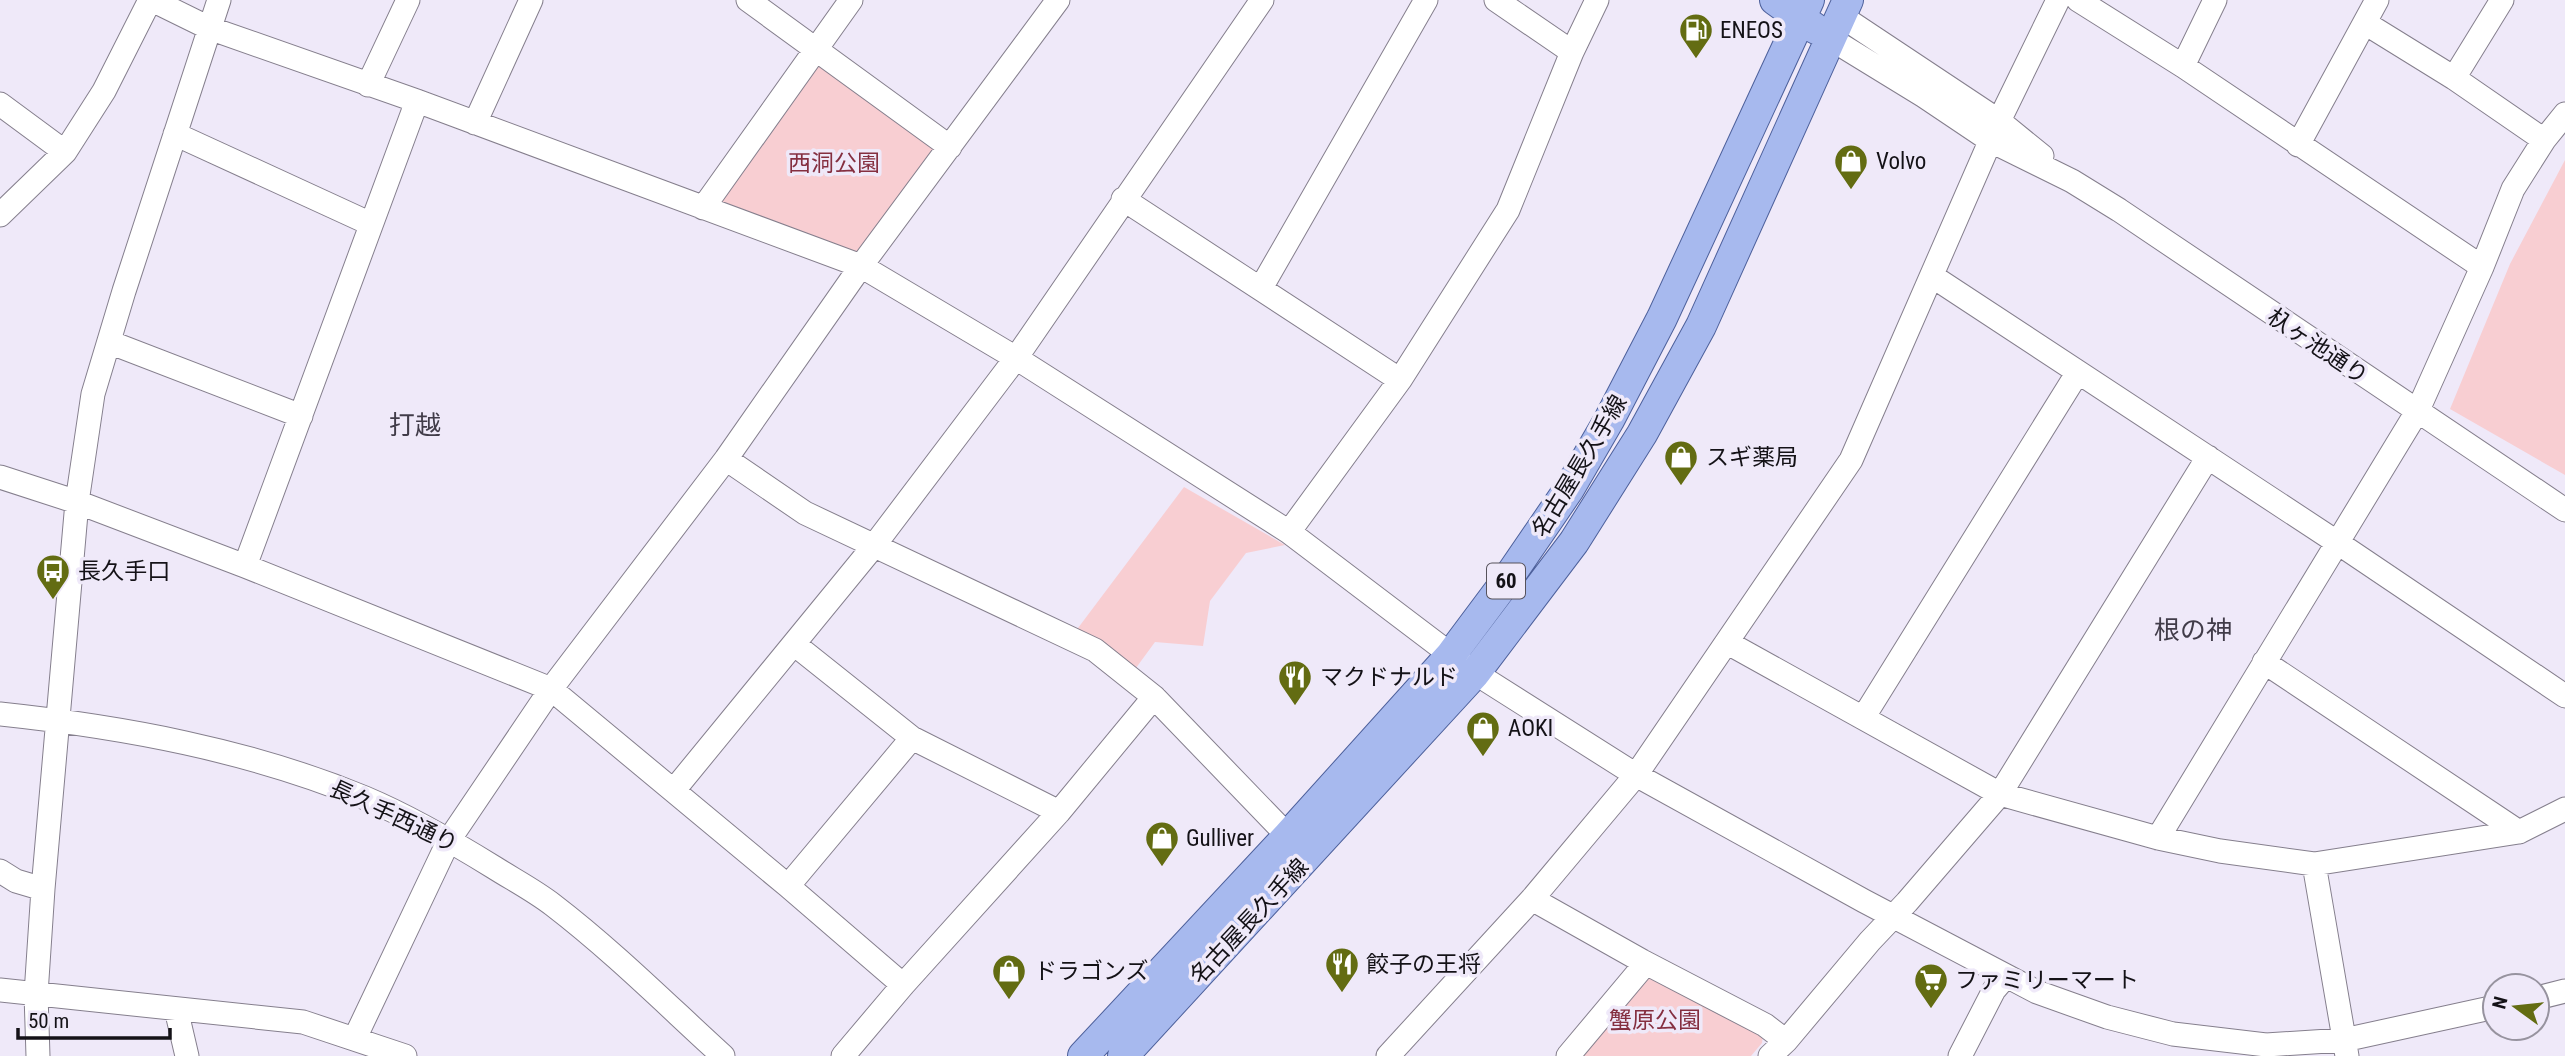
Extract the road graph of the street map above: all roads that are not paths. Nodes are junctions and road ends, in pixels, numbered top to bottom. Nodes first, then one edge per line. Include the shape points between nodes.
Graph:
1 (151, 0) edge
2 (219, 0) edge
3 (408, 0) edge
4 (531, 0) edge
5 (748, 0) edge
6 (851, 0) edge
7 (1058, 0) edge
8 (1262, 0) edge
9 (1426, 0) edge
10 (1496, 0) edge
11 (1597, 0) edge
12 (1775, 0) edge
13 (2058, 0) edge
14 (2078, 0) edge
15 (2215, 0) edge
16 (2377, 0) edge
17 (2502, 0) edge
18 (1825, 12) edge
19 (2365, 23) junction
20 (209, 28) junction
21 (816, 48) junction
22 (1573, 52) junction
23 (2183, 66) junction
24 (2454, 78) junction
25 (368, 85) junction
26 (417, 101) junction
27 (0, 104) edge
28 (2565, 114) edge
29 (475, 123) junction
30 (1995, 131) junction
31 (174, 134) junction
32 (2544, 141) junction
33 (2298, 145) junction
34 (950, 147) junction
35 (65, 152) junction
36 (1124, 199) junction
37 (703, 208) junction
38 (0, 215) edge
39 (371, 224) junction
40 (861, 267) junction
41 (2482, 267) junction
42 (1932, 276) junction
43 (1261, 288) junction
44 (109, 342) junction
45 (1016, 358) junction
46 (2078, 372) junction
47 (1400, 380) junction
48 (2418, 410) junction
49 (301, 415) junction
50 (2208, 457) junction
51 (726, 459) junction
52 (0, 477) edge
53 (77, 502) junction
54 (2565, 510) edge
55 (1289, 532) junction
56 (2338, 543) junction
57 (873, 547) junction
58 (245, 566) junction
59 (1728, 643) junction
60 (793, 644) junction
61 (1451, 655) junction
62 (2264, 662) junction
63 (1475, 673) junction
64 (551, 690) junction
65 (2565, 696) edge
66 (1154, 697) junction
67 (0, 714) edge
68 (1863, 718) junction
69 (59, 720) junction
70 (912, 738) junction
71 (1636, 775) junction
72 (674, 790) junction
73 (2000, 794) junction
74 (2565, 809) edge
75 (1059, 812) junction
76 (2519, 832) junction
77 (1288, 836) junction
78 (2158, 838) junction
79 (449, 840) junction
80 (2314, 864) junction
81 (0, 871) edge
82 (788, 886) junction
83 (43, 889) junction
84 (1532, 899) junction
85 (1892, 916) junction
86 (1646, 963) junction
87 (2006, 976) junction
88 (903, 985) junction
89 (0, 990) edge
90 (36, 994) junction
91 (176, 1009) junction
92 (2481, 1011) edge
93 (355, 1038) junction
94 (2206, 1046) edge
95 (1778, 1048) edge
96 (2345, 1048) edge
97 (38, 1056) edge
98 (187, 1056) edge
99 (405, 1056) edge
100 (723, 1056) edge
101 (843, 1056) edge
102 (1083, 1056) edge
103 (1123, 1056) edge
104 (1388, 1056) edge
105 (1568, 1056) edge
106 (1960, 1056) edge

1 - 20 street
1 - 35 street via 104,91
2 - 20 street
3 - 25 street
4 - 29 street
5 - 21 street
6 - 21 street
7 - 34 street
8 - 36 street
9 - 43 street
10 - 22 street
11 - 22 street
12 - 18 main road
13 - 30 street
14 - 23 street
15 - 23 street
16 - 19 street
17 - 24 street
18 - 30 street, 杁ヶ池通り
18 - 61 main road, 名古屋長久手線 / 60 via 1569,489
18 - 63 main road, 名古屋長久手線 / 60 via 1701,326 1642,434 1574,542
19 - 24 street
19 - 33 street
20 - 25 street
20 - 31 street
21 - 34 street
21 - 37 street
22 - 47 street via 1508,210
23 - 33 street
24 - 32 street
25 - 26 street
26 - 29 street
26 - 39 street
27 - 35 street
28 - 32 street
29 - 37 street
30 - 42 street
30 - 48 street, 杁ヶ池通り
31 - 39 street
31 - 44 street
32 - 41 street via 2514,189
33 - 41 street
34 - 40 street
35 - 38 street
36 - 43 street
36 - 45 street
37 - 40 street
39 - 49 street
40 - 45 street
40 - 51 street
41 - 48 street
42 - 46 street
42 - 59 street via 1851,460
43 - 47 street
44 - 49 street
44 - 53 street via 93,394
45 - 55 street
45 - 57 street
46 - 50 street
46 - 68 street
47 - 55 street
48 - 54 street, 杁ヶ池通り
48 - 56 street
49 - 58 street
50 - 56 street
50 - 73 street
51 - 57 street via 805,513
51 - 64 street
52 - 53 street
53 - 58 street
53 - 69 street
55 - 61 street
56 - 62 street
56 - 65 street
57 - 60 street
57 - 66 street via 1095,650
58 - 64 street
59 - 68 street
59 - 71 street
60 - 70 street
60 - 72 street
61 - 63 street
61 - 77 main road, 名古屋長久手線 / 60
62 - 76 street
62 - 78 street
63 - 71 street
63 - 103 main road, 名古屋長久手線 / 60
64 - 72 street
64 - 79 street
66 - 75 street
66 - 77 street
67 - 69 street, 長久手西通り
68 - 73 street
69 - 79 street, 長久手西通り via 154,737 293,772 366,799
69 - 83 street
70 - 75 street
70 - 82 street
71 - 84 street
71 - 85 street
72 - 82 street
73 - 78 street
73 - 85 street
74 - 76 street
75 - 88 street
76 - 80 street
77 - 102 main road, 名古屋長久手線 / 60
78 - 80 street
79 - 93 street
79 - 100 street, 長久手西通り via 551,904
80 - 96 street
81 - 83 street
82 - 88 street
83 - 90 street
84 - 86 street
84 - 104 street
85 - 87 street
85 - 95 street
86 - 95 street via 1765,1025
86 - 105 street
87 - 94 street via 2060,1001
87 - 106 street
88 - 101 street
89 - 90 street
90 - 91 street
90 - 97 street
91 - 93 street via 303,1022
91 - 98 street
92 - 96 street
93 - 99 street
94 - 96 street

